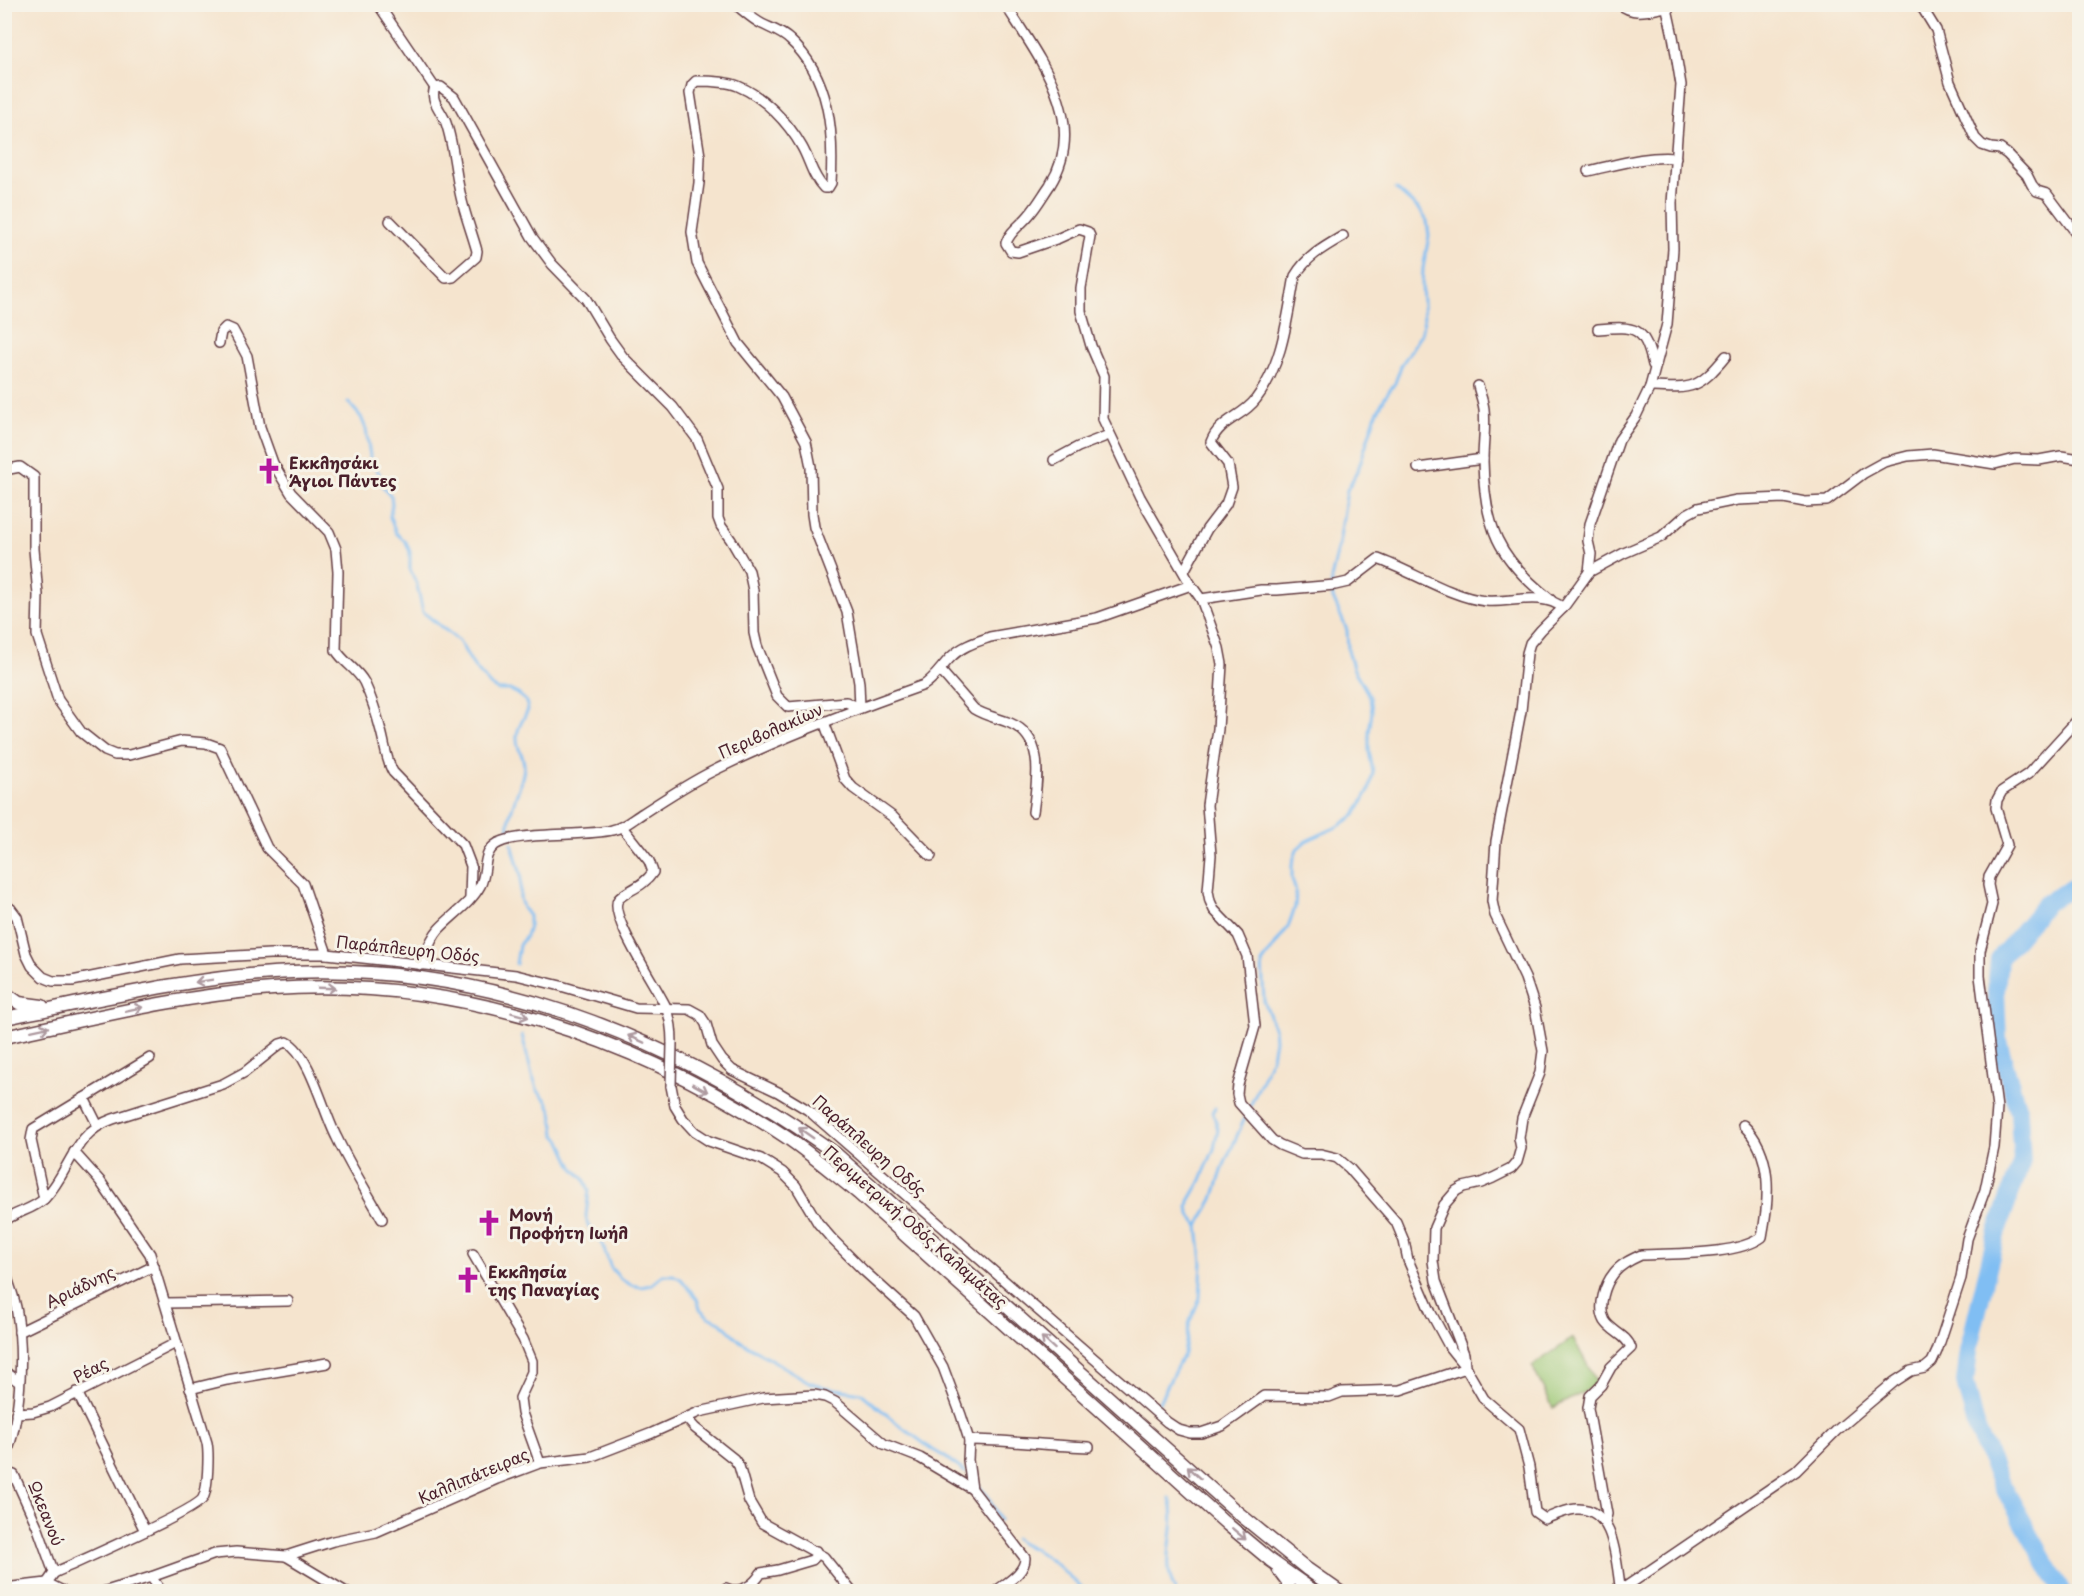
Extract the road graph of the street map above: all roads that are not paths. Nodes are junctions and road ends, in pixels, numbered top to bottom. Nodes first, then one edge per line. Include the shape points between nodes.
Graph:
1 (378, 4) edge
2 (735, 4) edge
3 (1005, 4) edge
4 (1620, 4) edge
5 (1920, 4) edge
6 (1666, 6) edge
7 (435, 88) junction
8 (1676, 158) junction
9 (1588, 171) dead end
10 (390, 221) dead end
11 (1342, 236) dead end
12 (2079, 238) edge
13 (1598, 329) dead end
14 (219, 343) dead end
15 (1726, 357) dead end
16 (1654, 368) junction
17 (1478, 386) dead end
18 (1650, 387) junction
19 (1109, 435) junction
20 (1483, 459) junction
21 (2079, 459) edge
22 (1054, 460) dead end
23 (1419, 468) dead end
24 (4, 470) edge
25 (1184, 571) junction
26 (1589, 572) junction
27 (1191, 585) junction
28 (1201, 599) junction
29 (1551, 600) junction
30 (1563, 608) junction
31 (940, 670) junction
32 (860, 708) junction
33 (2079, 717) edge
34 (824, 722) junction
35 (1033, 812) dead end
36 (622, 827) junction
37 (931, 855) dead end
38 (470, 898) junction
39 (4, 904) edge
40 (327, 954) junction
41 (421, 965) junction
42 (5, 993) edge
43 (73, 1005) junction
44 (667, 1009) junction
45 (5, 1018) edge
46 (4, 1037) edge
47 (150, 1058) dead end
48 (84, 1098) junction
49 (1743, 1125) dead end
50 (98, 1126) junction
51 (74, 1152) junction
52 (44, 1199) junction
53 (382, 1219) dead end
54 (4, 1221) edge
55 (473, 1254) dead end
56 (154, 1266) junction
57 (4, 1268) edge
58 (288, 1301) dead end
59 (166, 1303) junction
60 (19, 1332) junction
61 (176, 1343) junction
62 (327, 1363) dead end
63 (1466, 1368) junction
64 (4, 1371) edge
65 (20, 1382) junction
66 (190, 1389) junction
67 (78, 1392) junction
68 (16, 1413) junction
69 (686, 1418) junction
70 (969, 1440) junction
71 (1089, 1447) dead end
72 (4, 1461) edge
73 (540, 1463) junction
74 (4, 1472) edge
75 (972, 1490) junction
76 (1605, 1522) junction
77 (145, 1531) junction
78 (816, 1551) junction
79 (286, 1556) junction
80 (1270, 1560) junction
81 (54, 1573) junction
82 (1314, 1575) junction
83 (151, 1577) junction
84 (47, 1583) junction
85 (1323, 1587) edge
86 (4, 1588) edge
87 (328, 1588) edge
88 (726, 1588) dead end
89 (1307, 1590) edge
90 (1621, 1591) edge
91 (65, 1592) edge
92 (103, 1592) edge
93 (162, 1592) edge
94 (346, 1592) edge
95 (852, 1592) edge
96 (996, 1592) edge
97 (1288, 1592) edge
98 (1340, 1592) edge

1 - 7 street
2 - 32 street via 790,39 810,63 829,113 831,183 824,188 817,182 797,140 765,103 737,85 696,81 690,93 700,156 693,248 738,343 782,397 806,442 814,527 847,612
3 - 19 street via 1045,66 1066,125 1065,150 1056,175 1006,243 1011,251 1018,252 1079,229 1088,232 1081,311 1104,376 1103,419
4 - 6 street via 1626,10 1643,12
5 - 12 street via 1936,30 1950,82 1975,138 1982,145 2000,148 2007,154 2028,175 2037,191 2047,194
6 - 8 street via 1681,85
7 - 10 street via 434,100 448,131 476,257 453,277 446,278
7 - 32 street via 441,87 454,97 543,252 586,299 623,357 679,414 697,439 718,489 721,526 749,571 754,633 777,696 788,707 846,702
8 - 9 street via 1635,160
8 - 16 street via 1667,324
11 - 25 street via 1314,253 1295,276 1284,336 1267,384 1246,411 1214,432 1210,442 1228,464 1233,487
13 - 16 street via 1638,331 1648,345
14 - 38 street via 226,327 233,330 247,356 260,427 273,463 291,493 329,532 336,549 338,572 336,650 365,685 393,772 463,845 471,866
15 - 18 street via 1697,385
16 - 18 street
17 - 20 street via 1484,409
18 - 26 street via 1619,440 1590,524
19 - 22 street
19 - 25 street via 1140,498
20 - 23 street
20 - 29 street via 1492,530 1500,547 1520,574
21 - 26 street via 2061,456 1995,464 1933,454 1908,456 1864,472 1827,501 1737,500 1698,508 1661,537
24 - 40 street via 20,467 34,477 37,635 58,700 81,732 115,755 182,741 220,747 267,848 303,884
25 - 27 street
26 - 30 street
27 - 28 street
27 - 31 street, Περιβολακίων via 1097,618 990,637 960,649
28 - 29 street via 1331,586 1348,582 1378,559 1463,596 1486,601
28 - 63 street via 1222,664 1207,806 1210,902 1244,945 1255,1015 1237,1094 1239,1102 1280,1145 1302,1154 1337,1158 1396,1222 1431,1313
29 - 30 street
30 - 63 street via 1530,643 1527,653 1492,886 1494,915 1535,1008 1543,1051 1540,1073 1522,1118 1517,1162 1493,1178 1456,1191 1444,1205 1434,1228 1436,1281
31 - 32 street, Περιβολακίων via 924,686
31 - 35 street via 974,709 1018,727 1028,737 1038,766
32 - 34 street, Περιβολακίων
33 - 90 street via 2028,774 2002,791 1996,800 2007,845 1989,877 1992,904 1980,951 1997,1108 1994,1147 1985,1190 1967,1239 1961,1278 1932,1362 1894,1382 1796,1471
34 - 36 street, Περιβολακίων via 714,771
34 - 37 street via 845,779 893,817
36 - 38 street, Περιβολακίων via 497,843 485,859 480,887
36 - 44 street via 645,855 653,872 644,884 620,898 616,911
38 - 41 street, Περιβολακίων via 438,930
39 - 40 street, Παράπλευρη Οδός via 18,917 32,966 53,981 72,981 180,959
40 - 41 street, Παράπλευρη Οδός
41 - 44 street, Παράπλευρη Οδός via 516,975 636,1008
42 - 43 main road via 30,1006
42 - 45 street
43 - 45 main road, Περιμετρική Οδός Καλαμάτας
82 -> 43 main road, Περιμετρική Οδός Καλαμάτας via 1237,1512 835,1153 793,1123 653,1046 599,1023 515,997 434,980 391,976 270,973 198,981
44 - 63 street, Παράπλευρη Οδός via 689,1009 700,1015 712,1045 732,1070 808,1110 1179,1430 1210,1431 1264,1396 1329,1397 1342,1392 1400,1390
44 - 70 street, bridge via 672,1029 671,1086 675,1106 683,1119 709,1141 761,1159 782,1172 832,1239 914,1316 943,1367
46 -> 80 main road, Περιμετρική Οδός Καλαμάτας via 179,1000 310,987 390,992 476,1004 594,1038 713,1095 786,1137 826,1167
47 - 48 street
48 - 50 street
48 - 52 street via 38,1125 31,1135
49 - 76 street via 1764,1156 1767,1176 1762,1237 1736,1249 1641,1255 1614,1273 1604,1293 1602,1308 1606,1322 1630,1342 1631,1348 1590,1396 1588,1408 1607,1514
50 - 51 street
50 - 53 street via 223,1084 287,1042 308,1069 337,1139
51 - 52 street
51 - 56 street via 145,1243
52 - 54 street
55 - 73 street via 532,1361 532,1372 520,1398
56 - 59 street
56 - 60 street, Αριάδνης
57 - 60 street via 16,1305
58 - 59 street
59 - 61 street
60 - 65 street
61 - 66 street
61 - 67 street, Ρέας
62 - 66 street
63 - 76 street via 1487,1402 1519,1429 1537,1515 1545,1519 1579,1509 1592,1512
64 - 65 street
65 - 68 street
66 - 77 street via 207,1447 204,1496 196,1505
67 - 68 street, Ρέας via 42,1410
67 - 77 street
68 - 72 street
69 - 73 street, Καλλιπάτειρας via 590,1457
69 - 75 street, Καλλιπάτειρας via 716,1407 763,1398 825,1397 884,1444 920,1458
69 - 78 street via 734,1459 749,1501 762,1523
70 - 71 street
70 - 75 street
73 - 79 street, Καλλιπάτειρας via 376,1532
74 - 81 street, Ωκεανού via 14,1475
75 - 96 street via 1025,1558 1022,1570
76 - 90 street
77 - 81 street
78 - 88 street via 812,1560 761,1573 746,1588
78 - 95 street
79 - 83 street, Καλλιπάτειρας via 214,1554
79 - 87 street
80 - 89 main road, Περιμετρική Οδός Καλαμάτας
80 - 97 main road via 1288,1582
81 - 84 street
82 - 85 main road, Περιμετρική Οδός Καλαμάτας
82 - 89 main road
83 - 92 street, Καλλιπάτειρας
83 - 93 street
84 - 86 street
84 - 91 street
85 - 98 main road, Περιμετρική Οδός Καλαμάτας
87 - 94 street

